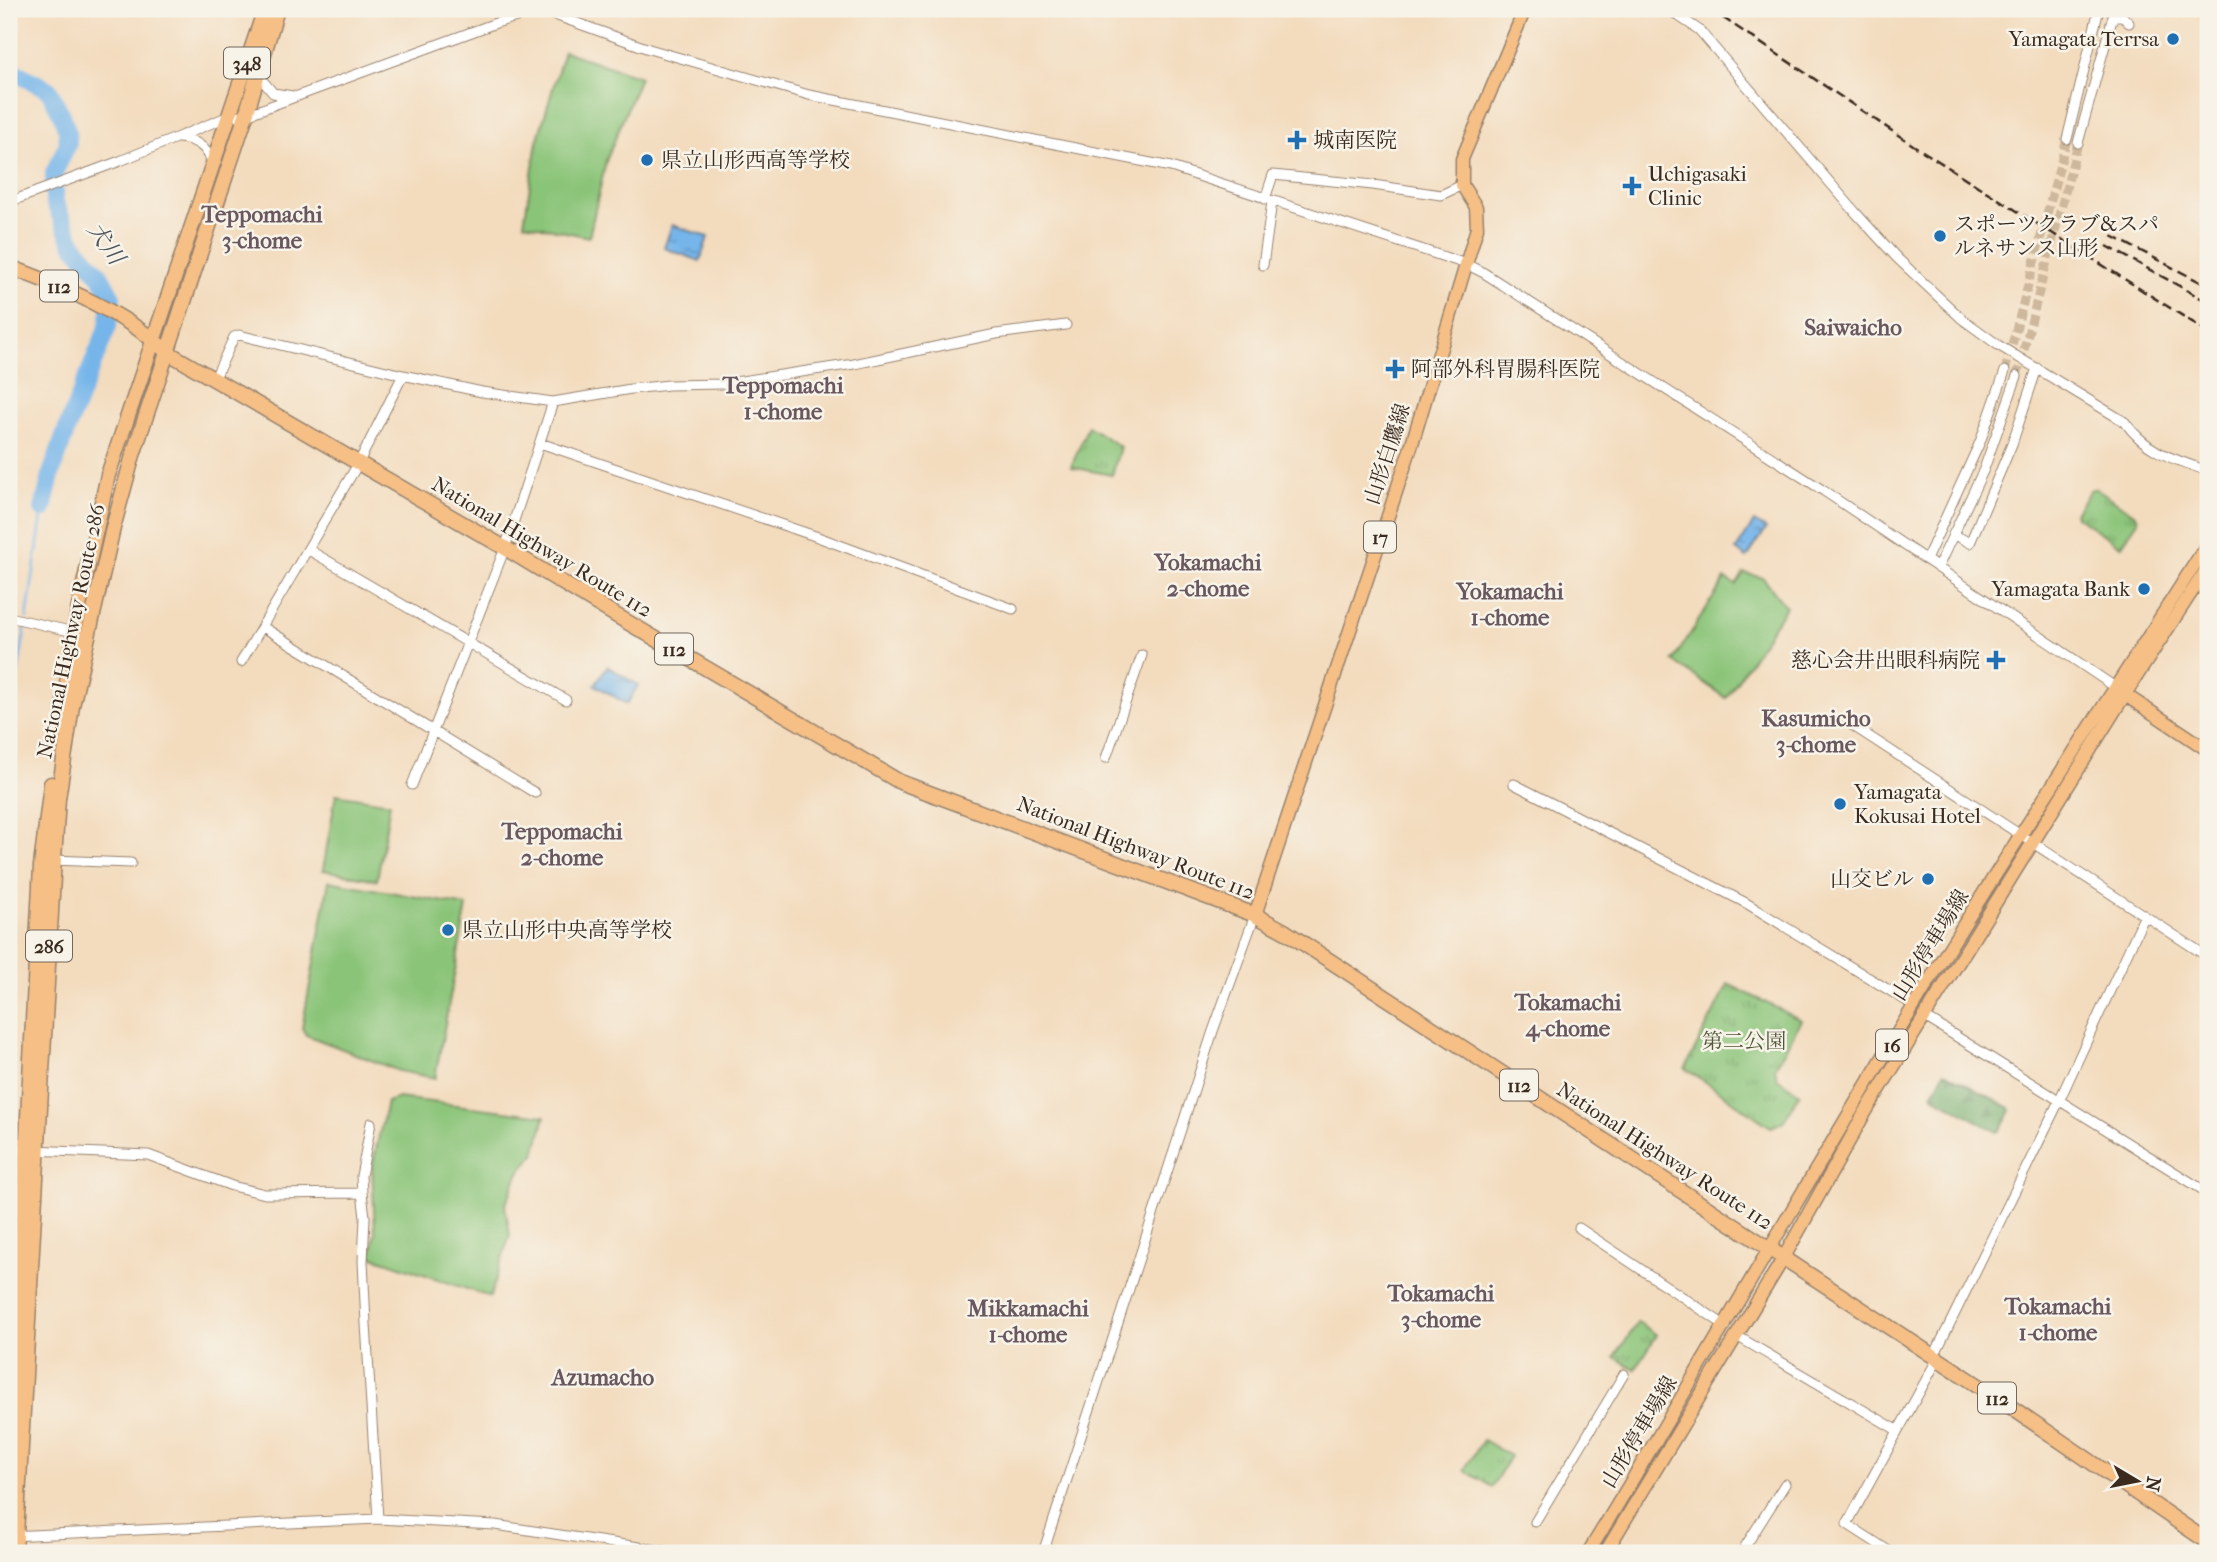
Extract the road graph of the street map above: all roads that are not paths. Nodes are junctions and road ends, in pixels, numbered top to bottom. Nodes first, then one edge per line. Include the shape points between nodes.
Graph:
1 (265, 9) edge
2 (277, 9) edge
3 (1525, 9) edge
4 (1668, 9) edge
5 (2099, 9) edge
6 (2129, 9) edge
7 (539, 10) edge
8 (2114, 14) edge
9 (259, 66) junction
10 (299, 97) junction
11 (246, 115) junction
12 (229, 116) junction
13 (176, 137) junction
14 (2067, 139) tunnel mouth
15 (2078, 143) tunnel mouth
16 (213, 164) junction
17 (1462, 185) junction
18 (1269, 200) junction
19 (9, 202) edge
20 (1263, 264) dead end
21 (1466, 264) junction
22 (9, 267) edge
23 (1066, 325) dead end
24 (153, 338) junction
25 (167, 352) junction
26 (2037, 368) junction
27 (2005, 372) tunnel mouth
28 (402, 375) junction
29 (2017, 376) tunnel mouth
30 (214, 380) junction
31 (553, 402) junction
32 (540, 443) junction
33 (2182, 461) junction
34 (358, 464) junction
35 (2208, 471) edge
36 (2208, 477) edge
37 (1953, 534) junction
38 (2208, 543) edge
39 (505, 548) junction
40 (309, 550) junction
41 (1926, 560) junction
42 (1938, 567) junction
43 (2208, 567) edge
44 (1013, 609) dead end
45 (14, 618) edge
46 (263, 627) junction
47 (74, 632) junction
48 (86, 643) junction
49 (468, 645) junction
50 (1142, 655) dead end
51 (241, 662) dead end
52 (2120, 691) junction
53 (566, 700) dead end
54 (1847, 722) dead end
55 (432, 730) junction
56 (2208, 750) edge
57 (1106, 758) dead end
58 (1514, 784) dead end
59 (412, 785) dead end
60 (535, 793) dead end
61 (2026, 840) junction
62 (47, 863) junction
63 (131, 863) dead end
64 (1255, 915) junction
65 (2144, 917) junction
66 (2208, 957) edge
67 (1915, 1006) junction
68 (1926, 1017) junction
69 (2059, 1101) junction
70 (371, 1123) dead end
71 (9, 1149) edge
72 (32, 1150) junction
73 (362, 1193) junction
74 (2208, 1193) edge
75 (1579, 1228) dead end
76 (1768, 1249) junction
77 (1783, 1259) junction
78 (1726, 1326) junction
79 (1737, 1336) junction
80 (1935, 1359) junction
81 (1624, 1374) dead end
82 (1897, 1430) junction
83 (1785, 1484) dead end
84 (9, 1497) edge
85 (378, 1519) junction
86 (1535, 1522) dead end
87 (12, 1536) edge
88 (2208, 1542) edge
89 (15, 1553) edge
90 (678, 1553) edge
91 (1043, 1553) edge
92 (1588, 1553) edge
93 (1605, 1553) edge
94 (1741, 1553) edge
95 (1892, 1553) edge

1 - 12 highway, 348
2 - 9 highway, 348
3 - 17 main road via 1462,159
4 - 26 street via 1699,30 1897,258 1961,318
5 - 14 street
6 - 8 street via 2129,23
7 - 10 street
7 - 18 street via 649,49 809,95 1171,167
8 - 15 street
9 - 10 street via 273,93
9 - 11 highway, 348
10 - 11 street
11 - 12 street
11 - 25 highway, 348
12 - 13 street
12 - 16 highway, 348
13 - 16 street via 206,149
13 - 19 street
16 - 24 highway, 348
17 - 18 street via 1441,195 1273,175
17 - 21 main road, 山形白鷹線 / 17 via 1478,214
18 - 20 street
18 - 21 street
21 - 41 street
21 - 64 main road, 山形白鷹線 / 17 via 1411,447
22 - 24 highway, National Highway Route 112 / 112 via 74,293
23 - 31 street via 722,384 631,389
24 - 25 highway, National Highway Route 112 / 112
24 - 47 highway, National Highway Route 286 / 286 via 108,475
25 - 30 highway, National Highway Route 112 / 112
25 - 48 highway, National Highway Route 286 / 286 via 133,455
26 - 33 street via 2124,422 2137,439
26 - 37 street via 2012,444 1970,543
27 - 41 street via 1980,442
28 - 30 street via 239,335
28 - 31 street
28 - 34 street
29 - 37 street via 1984,469
30 - 34 highway, National Highway Route 112 / 112
31 - 32 street
32 - 39 street
32 - 44 street
33 - 35 street
33 - 36 street
34 - 39 highway, National Highway Route 112 / 112
34 - 40 street
37 - 42 street
38 - 52 main road, 山形停車場線 / 16
39 - 49 street
39 - 64 highway, National Highway Route 112 / 112 via 900,782
40 - 46 street
40 - 49 street
41 - 42 street
42 - 52 street
43 - 52 main road, 山形停車場線 / 16
45 - 47 street
46 - 51 street
46 - 55 street
47 - 48 street
47 - 62 highway, National Highway Route 286 / 286 via 46,818
48 - 62 highway, National Highway Route 286 / 286
49 - 53 street
49 - 55 street
50 - 57 street
52 - 56 main road
52 - 61 main road, 山形停車場線 / 16
54 - 61 street
55 - 59 street
55 - 60 street
58 - 67 street via 1746,903
61 - 65 street
61 - 67 main road, 山形停車場線 / 16
61 - 68 main road, 山形停車場線 / 16
62 - 63 street
62 - 72 highway, National Highway Route 286 / 286
64 - 76 highway, National Highway Route 112 / 112
64 - 91 street
65 - 66 street
65 - 69 street
67 - 76 main road, 山形停車場線 / 16
68 - 69 street
68 - 77 main road, 山形停車場線 / 16 via 1845,1145
69 - 74 street
69 - 80 street
70 - 73 street
71 - 72 street
72 - 73 street via 148,1155 264,1194
72 - 84 highway, National Highway Route 286 / 286
72 - 87 highway, National Highway Route 286 / 286
73 - 85 street
75 - 78 street
76 - 77 highway, National Highway Route 112 / 112
76 - 78 main road, 山形停車場線 / 16
77 - 79 main road, 山形停車場線 / 16
77 - 80 highway, National Highway Route 112 / 112
78 - 92 main road, 山形停車場線 / 16
79 - 82 street
79 - 93 main road, 山形停車場線 / 16
80 - 82 street
80 - 88 highway, National Highway Route 112 / 112
81 - 86 street
82 - 95 street via 1847,1524
83 - 94 street
85 - 87 street
85 - 90 street via 495,1525
87 - 89 highway, National Highway Route 286 / 286

